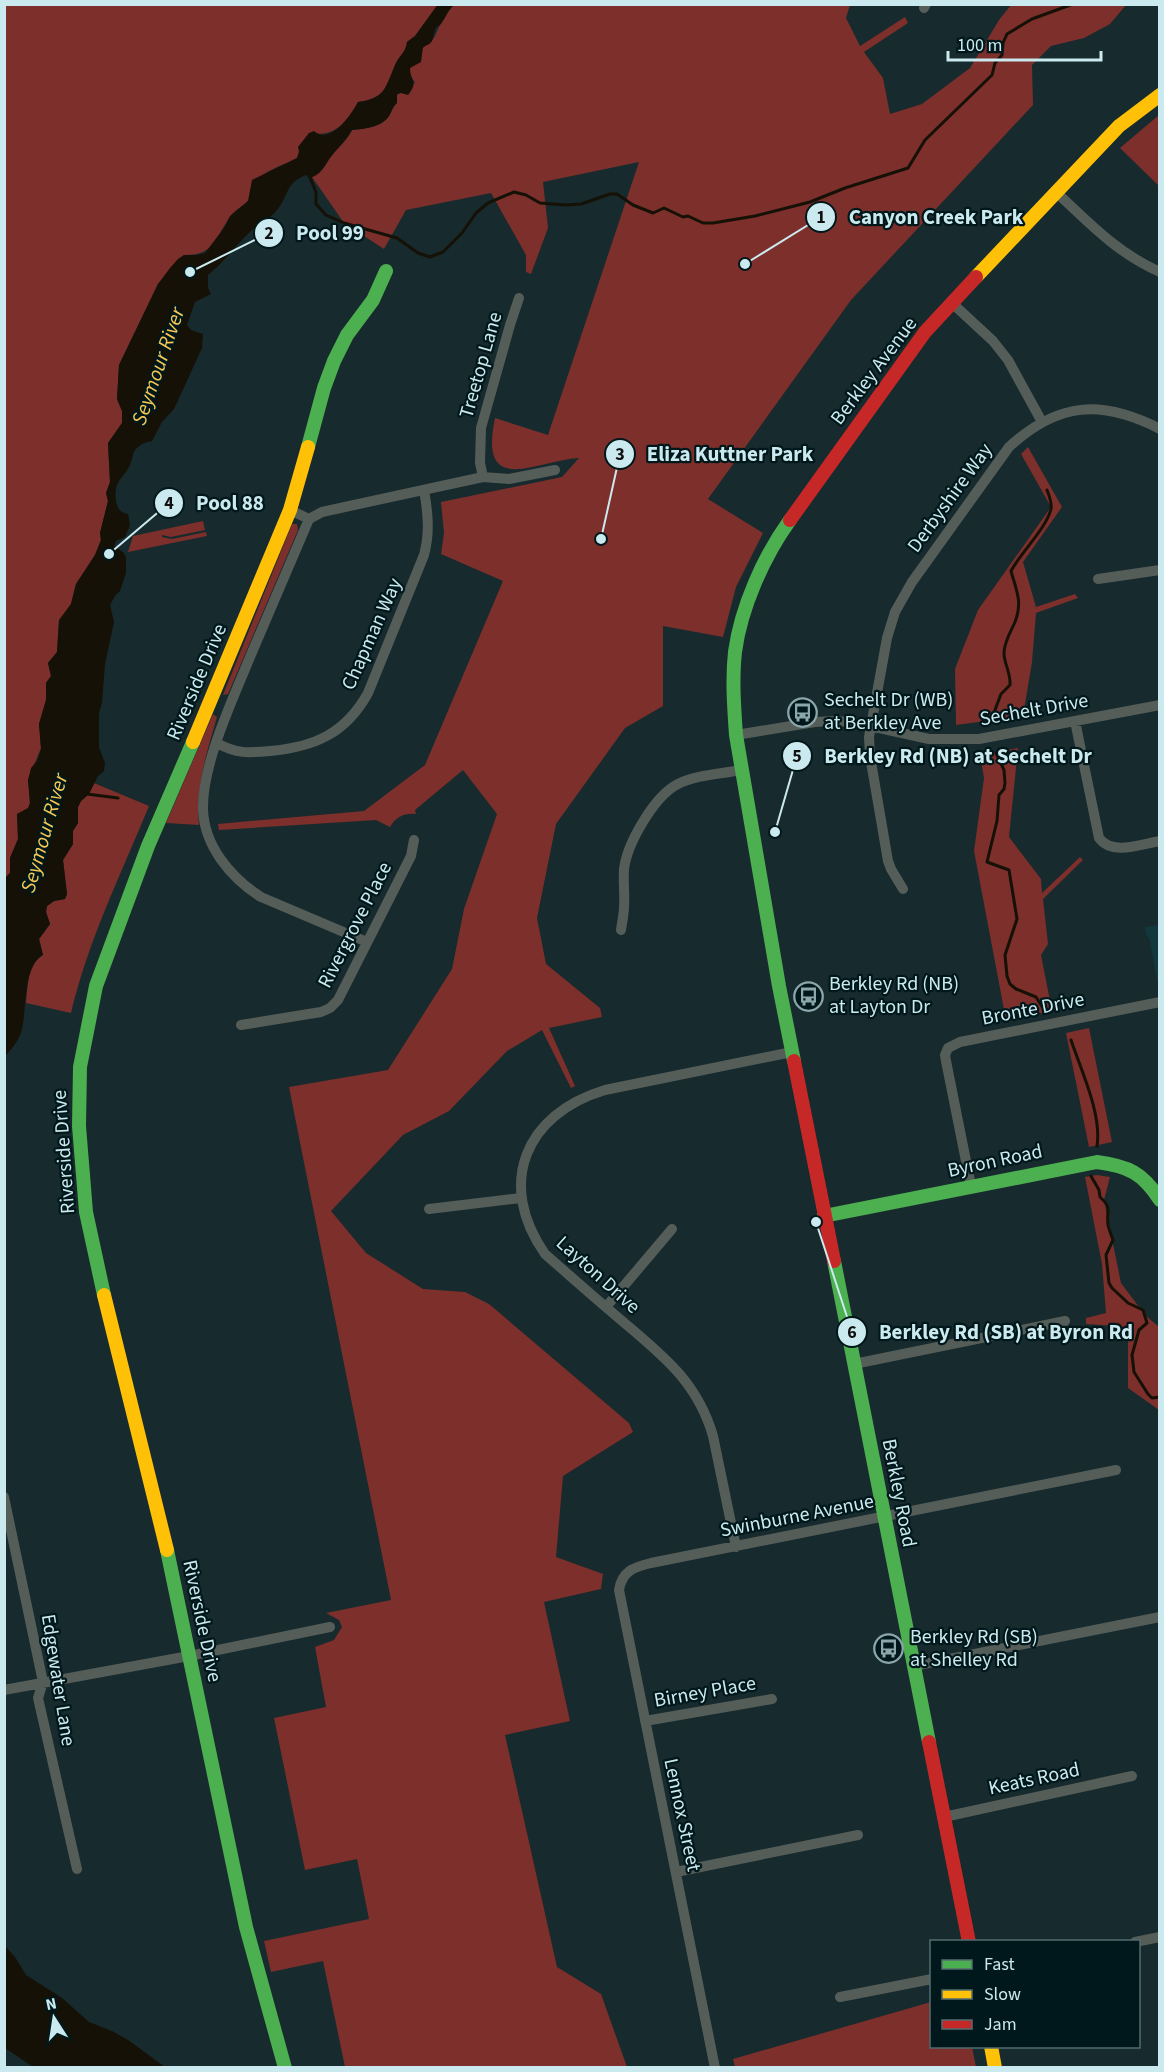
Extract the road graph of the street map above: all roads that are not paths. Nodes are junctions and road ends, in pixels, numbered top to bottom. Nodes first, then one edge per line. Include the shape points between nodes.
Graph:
1 (1160, 95) edge
2 (1056, 192) junction
3 (386, 271) dead end
4 (1160, 272) edge
5 (519, 298) dead end
6 (952, 303) junction
7 (1042, 422) junction
8 (1160, 429) edge
9 (555, 470) dead end
10 (483, 477) junction
11 (424, 490) junction
12 (290, 510) junction
13 (309, 519) junction
14 (1160, 570) edge
15 (1098, 579) dead end
16 (211, 701) junction
17 (1160, 705) edge
18 (228, 709) junction
19 (1076, 721) junction
20 (870, 726) junction
21 (736, 735) junction
22 (217, 742) junction
23 (741, 770) junction
24 (414, 840) dead end
25 (1160, 841) edge
26 (903, 889) dead end
27 (621, 930) dead end
28 (367, 942) junction
29 (1160, 1002) edge
30 (241, 1025) dead end
31 (792, 1052) junction
32 (971, 1186) junction
33 (520, 1198) junction
34 (1160, 1200) edge
35 (429, 1209) dead end
36 (824, 1216) junction
37 (672, 1229) dead end
38 (606, 1307) junction
39 (1065, 1321) dead end
40 (854, 1364) junction
41 (1116, 1470) dead end
42 (4, 1497) edge
43 (884, 1517) junction
44 (736, 1547) junction
45 (627, 1572) joint
46 (1160, 1617) edge
47 (330, 1627) dead end
48 (189, 1656) junction
49 (914, 1666) junction
50 (43, 1682) junction
51 (4, 1690) edge
52 (772, 1699) dead end
53 (645, 1721) junction
54 (1132, 1776) dead end
55 (944, 1816) junction
56 (858, 1836) dead end
57 (77, 1869) dead end
58 (676, 1872) junction
59 (1160, 1937) edge
60 (969, 1940) edge
61 (1140, 1940) edge
62 (930, 1979) edge
63 (840, 1997) dead end
64 (991, 2048) edge
65 (285, 2067) edge
66 (715, 2067) edge
67 (995, 2067) edge

1 - 2 street, Berkley Avenue via 1119,126
2 - 4 street via 1114,246
2 - 6 street, Berkley Avenue
3 - 12 street, Riverside Drive via 373,300 347,335 334,361
5 - 10 street, Treetop Lane via 481,428
6 - 7 street via 1008,360
6 - 21 street, Berkley Avenue via 901,364 763,563 748,599 735,652
7 - 8 street, Derbyshire Way via 1092,408 1129,414
7 - 20 street, Derbyshire Way via 1009,447 912,582 895,612
9 - 10 street via 508,479
10 - 11 street
11 - 13 street via 322,512
11 - 22 street, Chapman Way via 429,523 424,555 358,711 325,738 292,749 243,754
12 - 13 street
12 - 16 street, Riverside Drive
13 - 18 street, Riverside Drive
14 - 15 street
16 - 18 street
16 - 48 street, Riverside Drive via 148,846 96,986 82,1048 78,1093 86,1212 162,1525
17 - 19 street, Sechelt Drive
18 - 22 street, Riverside Drive
19 - 20 street, Sechelt Drive via 953,740 929,739
19 - 25 street via 1099,838 1111,848
20 - 21 street, Sechelt Drive via 824,721
20 - 26 street, Derbyshire Way via 870,756 888,861
21 - 23 street, Berkley Avenue
22 - 28 street, Riverside Drive via 203,811 221,860 261,897
23 - 27 street via 689,780 664,794 627,854
23 - 31 street, Berkley Avenue
24 - 28 street, Rivergrove Place via 411,856
28 - 30 street, Rivergrove Place via 338,1000 330,1008
29 - 32 street, Bronte Drive via 960,1042 948,1048 946,1061
31 - 33 street, Layton Drive via 605,1090 578,1100 556,1113 533,1140 523,1170
31 - 36 street, Berkley Road
32 - 34 street, Byron Road via 1097,1162 1128,1167 1143,1176
32 - 36 street, Byron Road
33 - 35 street
33 - 38 street, Layton Drive via 529,1227 544,1254
36 - 40 street, Berkley Road
37 - 38 street
38 - 44 street, Layton Drive via 677,1369 696,1394 713,1436
39 - 40 street
40 - 43 street, Berkley Road
41 - 43 street, Swinburne Avenue
42 - 50 street, Edgewater Lane
43 - 44 street, Swinburne Avenue
43 - 49 street, Berkley Road
44 - 45 street, Swinburne Avenue via 644,1565
45 - 53 street, Lennox Street via 620,1590
46 - 49 street
47 - 48 street
48 - 50 street
48 - 65 street, Riverside Drive via 246,1927
49 - 55 street, Berkley Road
50 - 51 street
50 - 57 street, Edgewater Lane via 39,1698
52 - 53 street, Birney Place
53 - 58 street, Lennox Street
54 - 55 street, Keats Road
55 - 60 street, Berkley Road
56 - 58 street
58 - 66 street, Lennox Street
59 - 61 street
62 - 63 street
64 - 67 street

